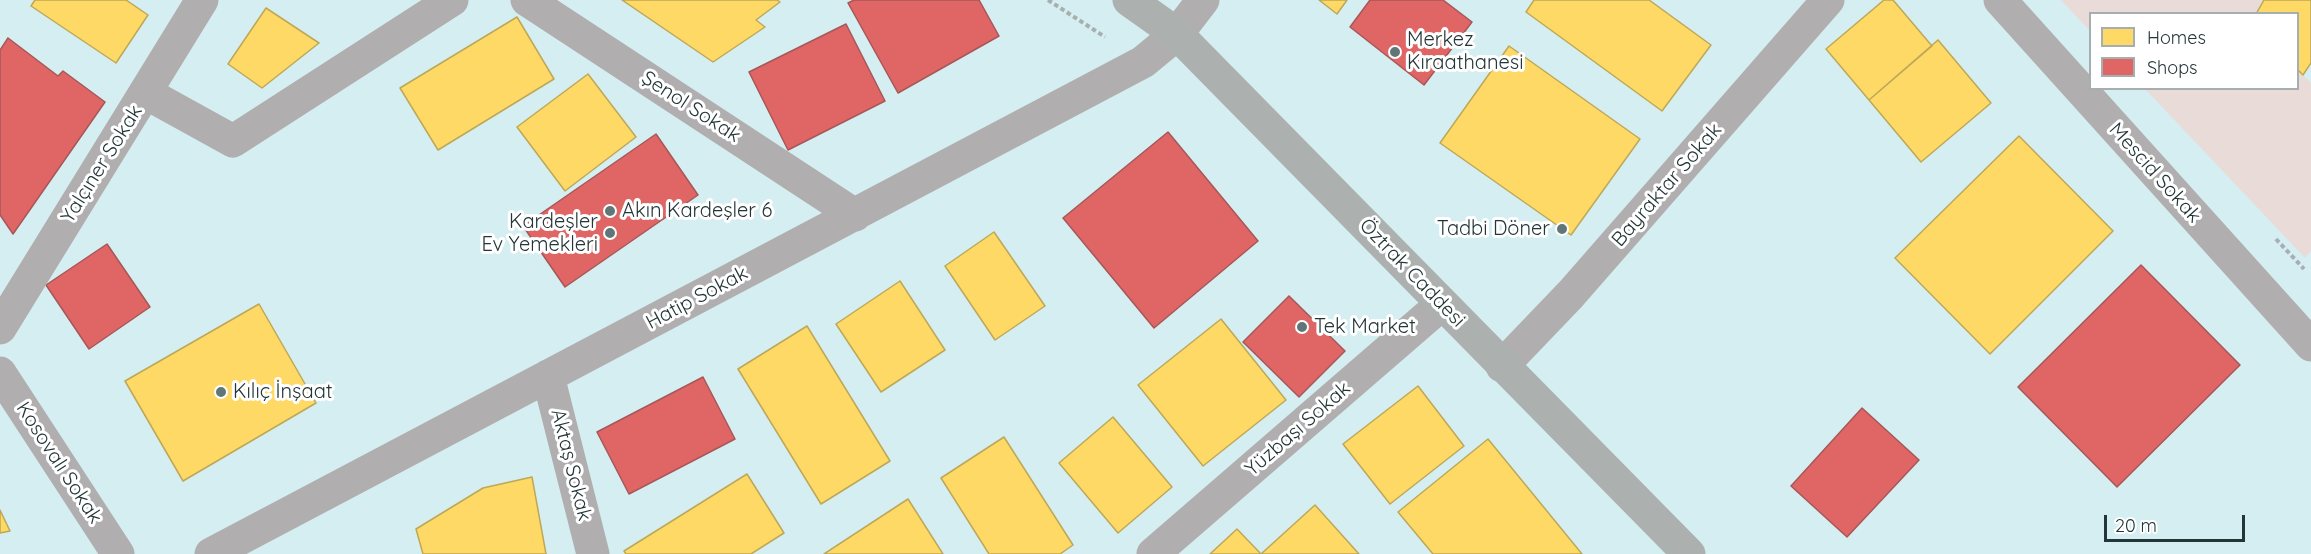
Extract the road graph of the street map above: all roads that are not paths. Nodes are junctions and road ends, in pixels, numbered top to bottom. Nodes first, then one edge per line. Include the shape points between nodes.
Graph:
1 (202, 0) edge
2 (452, 0) edge
3 (527, 0) edge
4 (1129, 0) edge
5 (1203, 0) edge
6 (1828, 0) edge
7 (2000, 0) edge
8 (1177, 34) junction
9 (146, 93) junction
10 (855, 215) junction
11 (1442, 304) junction
12 (0, 328) edge
13 (2311, 345) edge
14 (1502, 366) junction
15 (0, 373) edge
16 (548, 376) junction
17 (118, 554) edge
18 (211, 554) edge
19 (593, 554) edge
20 (1154, 554) edge
21 (1689, 554) edge

1 - 9 street, Yalçıner Sokak
2 - 9 street via 233,141
3 - 10 street, Şenol Sokak
4 - 8 main road, Öztrak Caddesi
5 - 8 street, Hatip Sokak
6 - 14 street, Bayraktar Sokak via 1571,294
7 - 13 street, Mescid Sokak
8 - 10 street, Hatip Sokak via 1143,62
8 - 11 main road, Öztrak Caddesi
9 - 12 street, Yalçıner Sokak
10 - 16 street, Hatip Sokak
11 - 14 main road, Öztrak Caddesi
11 - 20 street, Yüzbaşı Sokak
14 - 21 main road, Öztrak Caddesi
15 - 17 street, Kosovalı Sokak
16 - 18 street, Hatip Sokak
16 - 19 street, Aktaş Sokak

